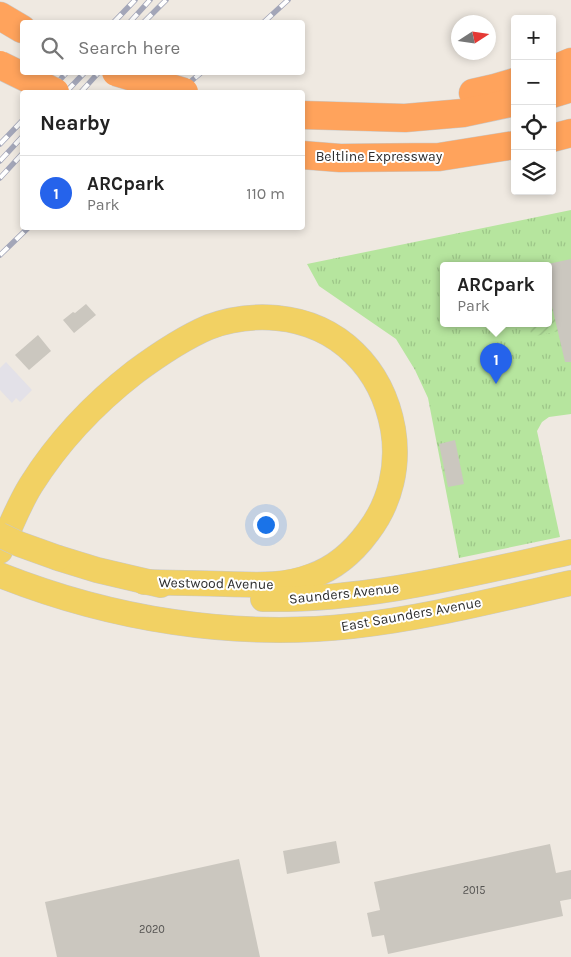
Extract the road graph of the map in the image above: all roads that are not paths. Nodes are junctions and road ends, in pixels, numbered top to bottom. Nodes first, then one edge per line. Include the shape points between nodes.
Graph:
1 (0, 16) edge
2 (20, 28) edge
3 (571, 62) edge
4 (0, 65) edge
5 (556, 68) edge
6 (20, 75) edge
7 (20, 75) edge
8 (126, 75) edge
9 (511, 83) edge
10 (571, 88) edge
11 (51, 90) edge
12 (177, 90) edge
13 (556, 93) edge
14 (511, 103) edge
15 (305, 115) edge
16 (369, 116) junction
17 (571, 132) edge
18 (556, 137) edge
19 (511, 146) edge
20 (305, 155) edge
21 (0, 536) edge
22 (0, 551) edge
23 (571, 552) edge
24 (0, 575) edge
25 (144, 582) junction
26 (571, 583) edge

1 - 2 highway
3 - 5 highway
4 - 6 highway, bridge
7 - 11 highway, bridge
8 - 12 highway, bridge
9 - 16 highway
10 - 13 highway
14 - 16 highway via 463,113 405,118
15 - 16 highway
17 - 18 highway
19 - 20 highway, Beltline Expressway via 440,157
21 - 25 main road, Saunders Avenue, bridge via 58,558
22 - 25 main road, Westwood Avenue via 31,485 71,432 109,392 174,346 209,327 247,318 268,317 323,330 354,352 382,391 395,443 389,494 381,513 359,544 330,569 290,583
23 - 25 main road, Saunders Avenue via 431,582 312,598 231,597
24 - 26 main road, East Saunders Avenue via 98,607 172,622 291,630 379,623

